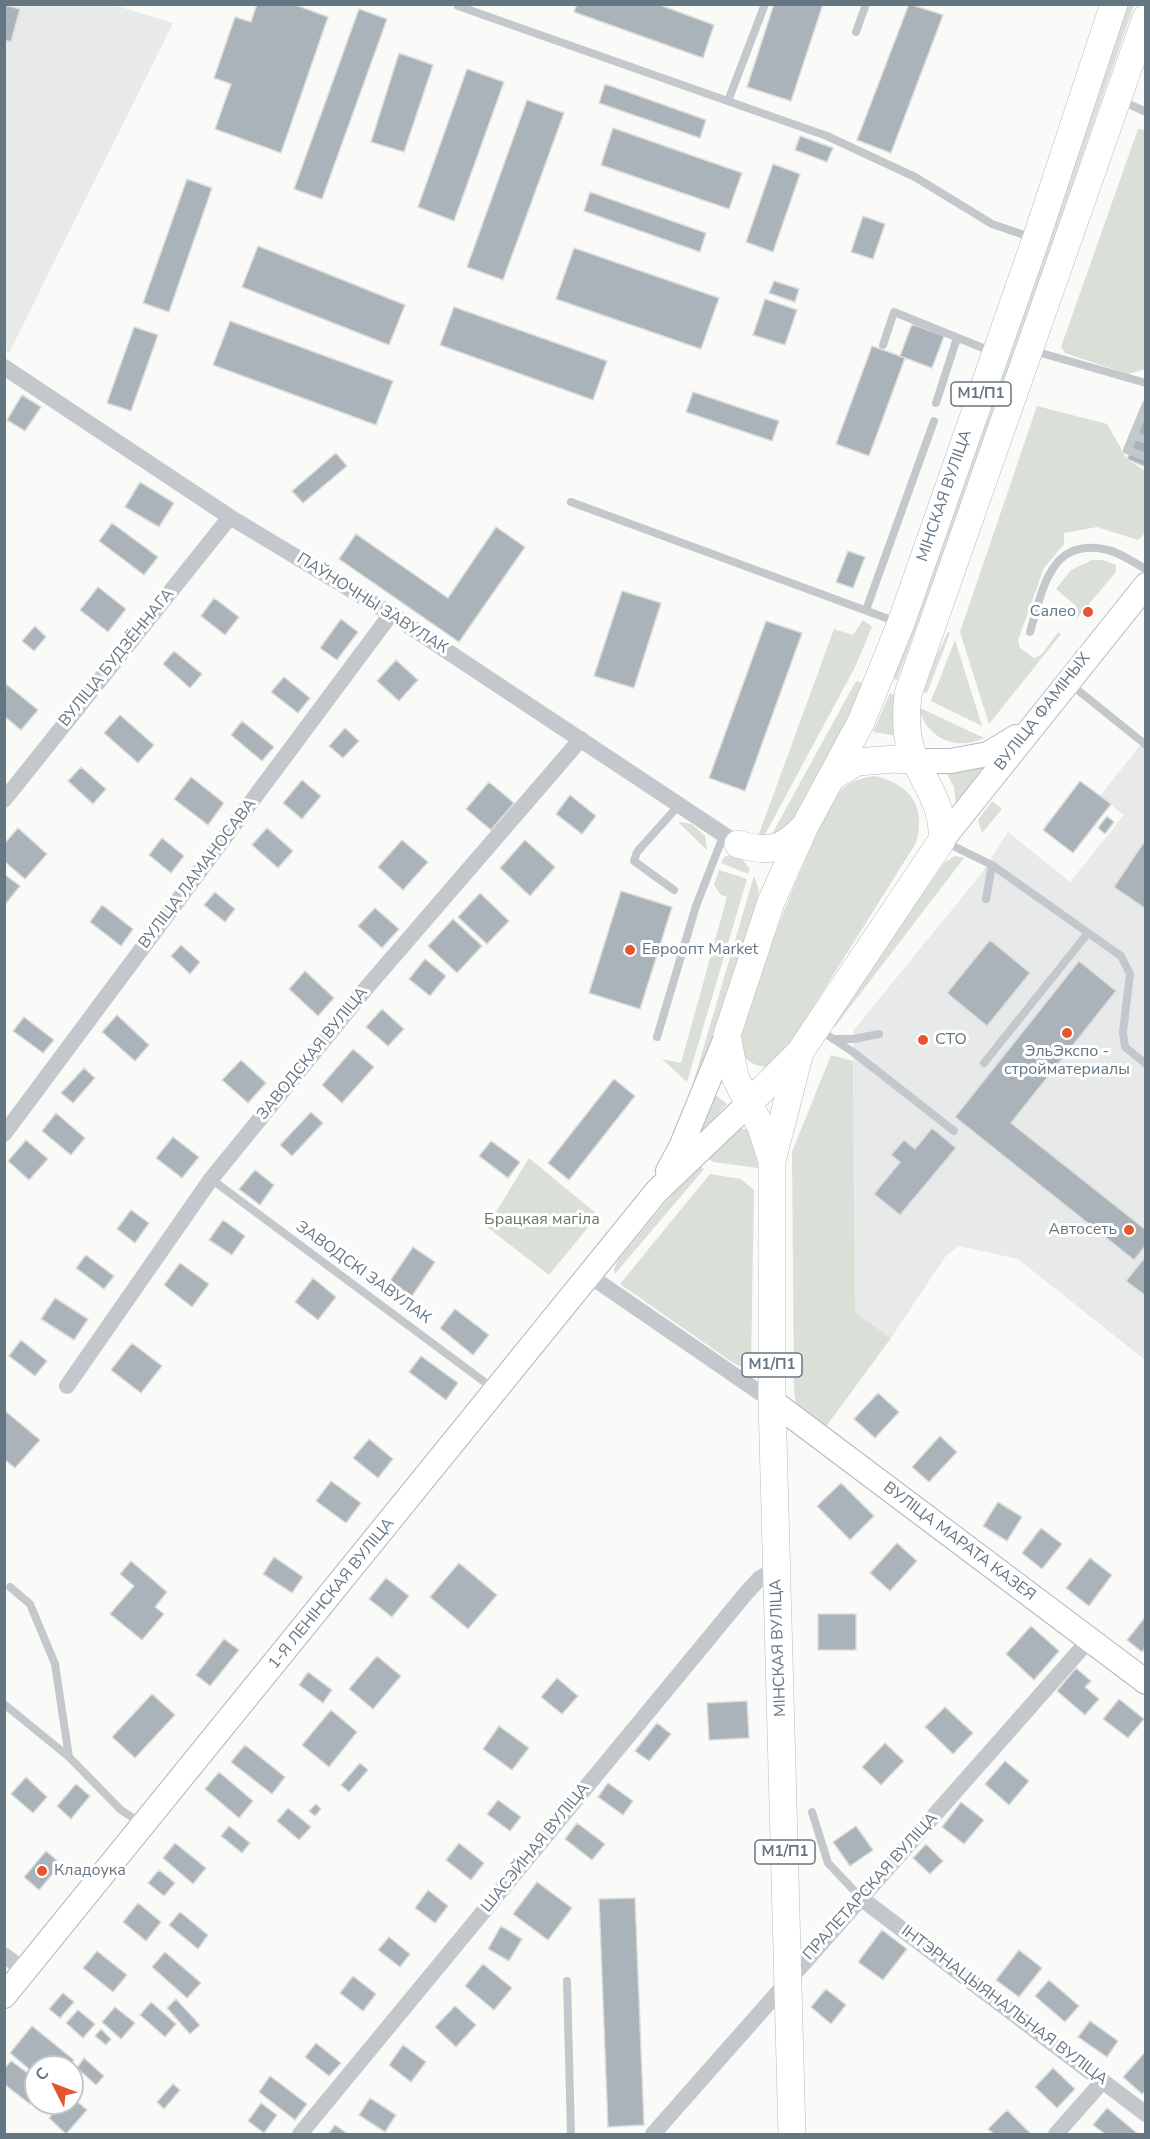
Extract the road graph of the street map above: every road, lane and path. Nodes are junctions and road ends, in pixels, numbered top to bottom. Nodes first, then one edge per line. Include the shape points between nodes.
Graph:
1 (765, 4) edge
2 (866, 4) edge
3 (1114, 4) edge
4 (458, 6) edge
5 (1146, 18) edge
6 (856, 32) dead end
7 (1117, 99) junction
8 (728, 101) junction
9 (1146, 112) edge
10 (1036, 239) junction
11 (957, 338) junction
12 (883, 345) dead end
13 (1028, 349) junction
14 (996, 353) junction
15 (6, 371) edge
16 (1146, 383) edge
17 (936, 402) dead end
18 (1145, 405) edge
19 (934, 421) dead end
20 (1142, 422) edge
21 (1133, 435) junction
22 (1146, 440) edge
23 (1146, 457) edge
24 (571, 502) dead end
25 (230, 517) junction
26 (1146, 569) edge
27 (1146, 585) edge
28 (866, 610) junction
29 (391, 614) junction
30 (901, 623) junction
31 (1030, 632) dead end
32 (1067, 681) junction
33 (1026, 732) junction
34 (581, 739) junction
35 (1146, 746) edge
36 (917, 761) junction
37 (832, 777) junction
38 (4, 800) edge
39 (680, 804) junction
40 (805, 826) junction
41 (731, 839) junction
42 (942, 840) junction
43 (992, 865) junction
44 (674, 890) dead end
45 (986, 899) dead end
46 (771, 902) junction
47 (1088, 933) junction
48 (824, 1033) junction
49 (879, 1034) dead end
50 (657, 1037) dead end
51 (729, 1046) junction
52 (800, 1052) junction
53 (984, 1063) dead end
54 (1146, 1064) edge
55 (782, 1072) junction
56 (747, 1105) junction
57 (954, 1131) dead end
58 (4, 1134) edge
59 (772, 1161) junction
60 (211, 1179) junction
61 (657, 1191) junction
62 (590, 1276) junction
63 (67, 1386) dead end
64 (497, 1391) junction
65 (772, 1401) junction
66 (777, 1569) junction
67 (10, 1587) dead end
68 (1089, 1640) junction
69 (1146, 1682) edge
70 (4, 1704) edge
71 (69, 1757) junction
72 (812, 1812) dead end
73 (144, 1825) junction
74 (862, 1899) junction
75 (4, 1955) edge
76 (25, 1971) junction
77 (788, 1980) junction
78 (567, 1981) dead end
79 (4, 1996) edge
80 (1103, 2081) junction
81 (1146, 2114) edge
82 (300, 2134) edge
83 (571, 2134) edge
84 (653, 2134) edge
85 (792, 2134) edge
86 (1056, 2134) edge

1 - 8 lane
2 - 6 lane
3 - 10 main road, МІНСКАЯ ВУЛІЦА / М1/П1
4 - 8 lane
5 - 7 main road, МІНСКАЯ ВУЛІЦА / М1/П1
7 - 9 lane
7 - 13 main road, МІНСКАЯ ВУЛІЦА / М1/П1
8 - 10 lane via 827,136 915,177 992,224
10 - 14 main road, МІНСКАЯ ВУЛІЦА / М1/П1
11 - 12 lane via 894,312
11 - 14 lane
11 - 17 lane
13 - 16 lane
13 - 36 main road, МІНСКАЯ ВУЛІЦА / М1/П1 via 908,694 908,738
14 - 30 main road, МІНСКАЯ ВУЛІЦА / М1/П1
15 - 25 street, ПАЎНОЧНЫ ЗАВУЛАК
18 - 20 lane
19 - 28 lane
20 - 21 lane
21 - 22 lane
21 - 23 lane via 1127,450
24 - 28 lane
25 - 29 street, ПАЎНОЧНЫ ЗАВУЛАК
25 - 38 street, ВУЛІЦА БУДЗЁННАГА
26 - 31 lane via 1110,550 1080,546 1059,559 1047,577
27 - 32 main road, ВУЛІЦА ФАМІНЫХ
28 - 30 lane
29 - 34 street, ПАЎНОЧНЫ ЗАВУЛАК
29 - 58 street, ВУЛІЦА ЛАМАНОСАВА
30 - 37 main road, МІНСКАЯ ВУЛІЦА / М1/П1 via 861,722
32 - 33 main road, ВУЛІЦА ФАМІНЫХ
32 - 35 lane
33 - 36 main road via 988,754
33 - 42 main road, ВУЛІЦА ФАМІНЫХ
34 - 39 street, ПАЎНОЧНЫ ЗАВУЛАК
34 - 60 street, ЗАВОДСКАЯ ВУЛІЦА via 368,986
36 - 37 main road via 857,762
36 - 42 main road, М1/П1 via 936,796 943,825
37 - 40 main road, М1/П1
39 - 41 street, ПАЎНОЧНЫ ЗАВУЛАК
39 - 44 lane via 637,852 634,861
40 - 41 main road via 788,844 776,848 752,848
40 - 46 main road, М1/П1
41 - 46 main road via 766,874
41 - 50 lane via 696,906
42 - 43 lane
42 - 48 main road, М1/П1
43 - 45 lane
43 - 47 lane
46 - 51 main road, М1/П1
47 - 53 lane
47 - 54 lane via 1121,956 1130,974 1123,1032 1125,1047
48 - 49 lane via 854,1039
48 - 52 main road, М1/П1
48 - 57 lane
51 - 55 main road via 746,1074 758,1078
51 - 56 main road, М1/П1
51 - 61 main road
52 - 55 main road
52 - 59 main road, М1/П1
55 - 56 main road
56 - 59 main road, М1/П1 via 761,1127
56 - 61 main road
59 - 65 main road, МІНСКАЯ ВУЛІЦА / М1/П1
60 - 63 street, ЗАВОДСКАЯ ВУЛІЦА
60 - 64 lane, ЗАВОДСКІ ЗАВУЛАК
61 - 62 main road, 1-Я ЛЕНІНСКАЯ ВУЛІЦА
62 - 64 main road, 1-Я ЛЕНІНСКАЯ ВУЛІЦА
62 - 65 street
64 - 73 main road, 1-Я ЛЕНІНСКАЯ ВУЛІЦА
65 - 66 main road, МІНСКАЯ ВУЛІЦА / М1/П1
65 - 68 main road, ВУЛІЦА МАРАТА КАЗЕЯ
66 - 77 main road, МІНСКАЯ ВУЛІЦА / М1/П1
66 - 82 street, ШАСЭЙНАЯ ВУЛІЦА via 760,1578 747,1592
67 - 71 lane via 30,1604 56,1664
68 - 69 main road, ВУЛІЦА МАРАТА КАЗЕЯ
68 - 74 street, ПРАЛЕТАРСКАЯ ВУЛІЦА
70 - 71 lane
71 - 73 lane via 121,1810
72 - 74 lane via 828,1863
73 - 76 main road, 1-Я ЛЕНІНСКАЯ ВУЛІЦА
74 - 77 street, ПРАЛЕТАРСКАЯ ВУЛІЦА
74 - 80 street, ІНТЭРНАЦЫЯНАЛЬНАЯ ВУЛІЦА
75 - 76 street
76 - 79 main road, 1-Я ЛЕНІНСКАЯ ВУЛІЦА
77 - 84 street, ПРАЛЕТАРСКАЯ ВУЛІЦА
77 - 85 main road, МІНСКАЯ ВУЛІЦА / М1/П1
78 - 83 lane
80 - 81 street, ІНТЭРНАЦЫЯНАЛЬНАЯ ВУЛІЦА
80 - 86 street

